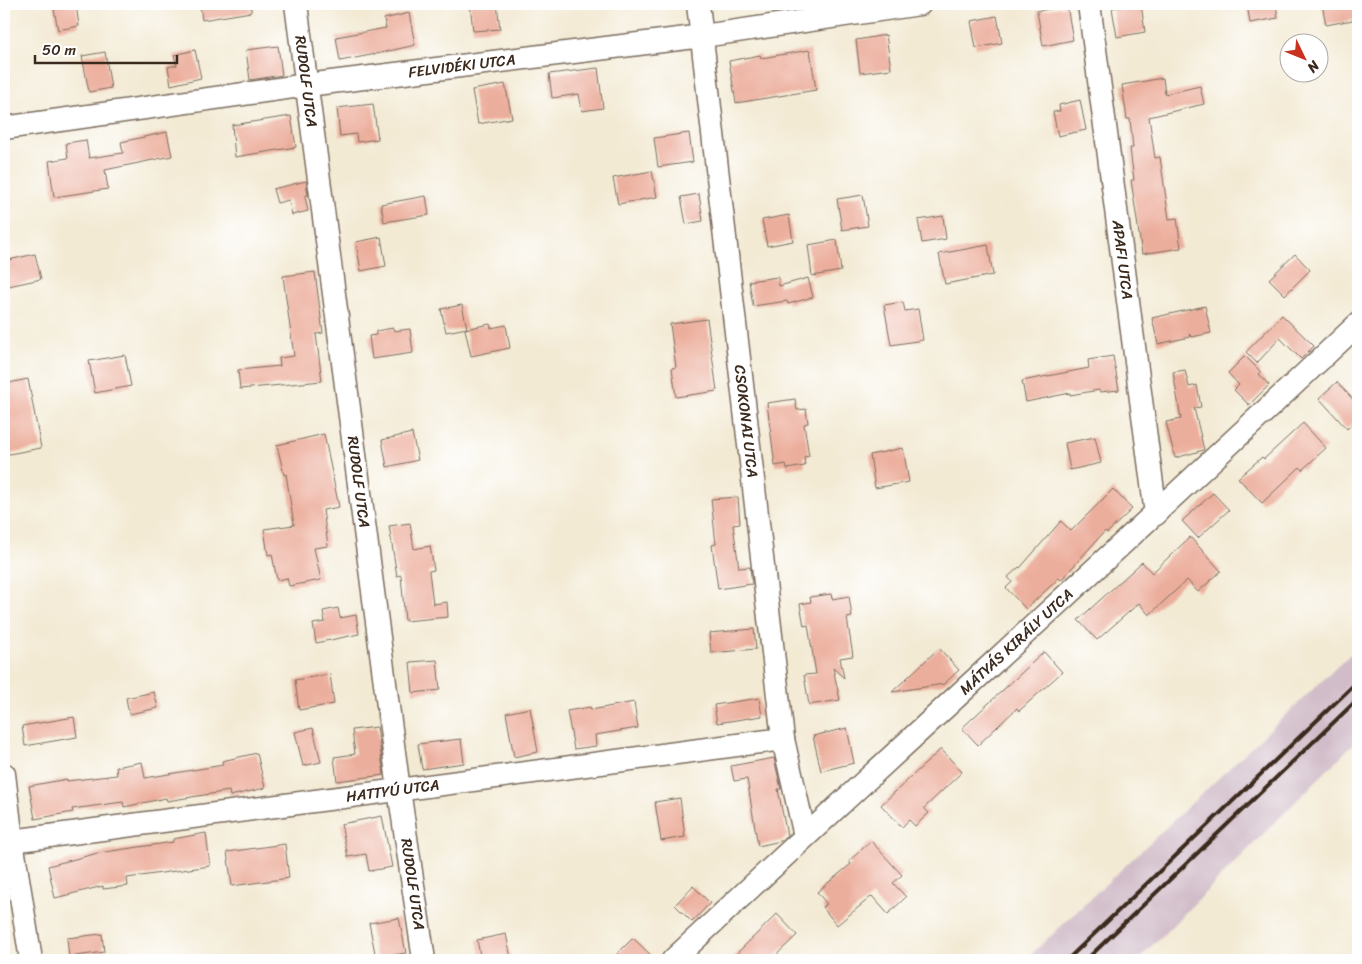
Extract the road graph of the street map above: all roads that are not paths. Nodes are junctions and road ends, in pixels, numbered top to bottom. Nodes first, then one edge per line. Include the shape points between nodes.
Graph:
1 (296, 4) edge
2 (698, 4) edge
3 (920, 4) edge
4 (1089, 4) edge
5 (703, 36) junction
6 (307, 85) junction
7 (4, 128) edge
8 (1358, 324) edge
9 (1156, 514) junction
10 (783, 739) junction
11 (4, 774) edge
12 (399, 790) junction
13 (805, 836) junction
14 (8, 842) edge
15 (31, 960) edge
16 (424, 960) edge
17 (673, 960) edge

1 - 6 street, RUDOLF UTCA
2 - 5 street, CSOKONAI UTCA
3 - 5 street, FELVIDÉKI UTCA
4 - 9 street, APAFI UTCA
5 - 6 street, FELVIDÉKI UTCA
5 - 10 street, CSOKONAI UTCA
6 - 7 street, FELVIDÉKI UTCA
6 - 12 street, RUDOLF UTCA
8 - 9 street, MÁTYÁS KIRÁLY UTCA
9 - 13 street, MÁTYÁS KIRÁLY UTCA
10 - 12 street, HATTYÚ UTCA
10 - 13 street, CSOKONAI UTCA
11 - 14 street
12 - 14 street, HATTYÚ UTCA
12 - 16 street, RUDOLF UTCA
13 - 17 street, MÁTYÁS KIRÁLY UTCA
14 - 15 street

